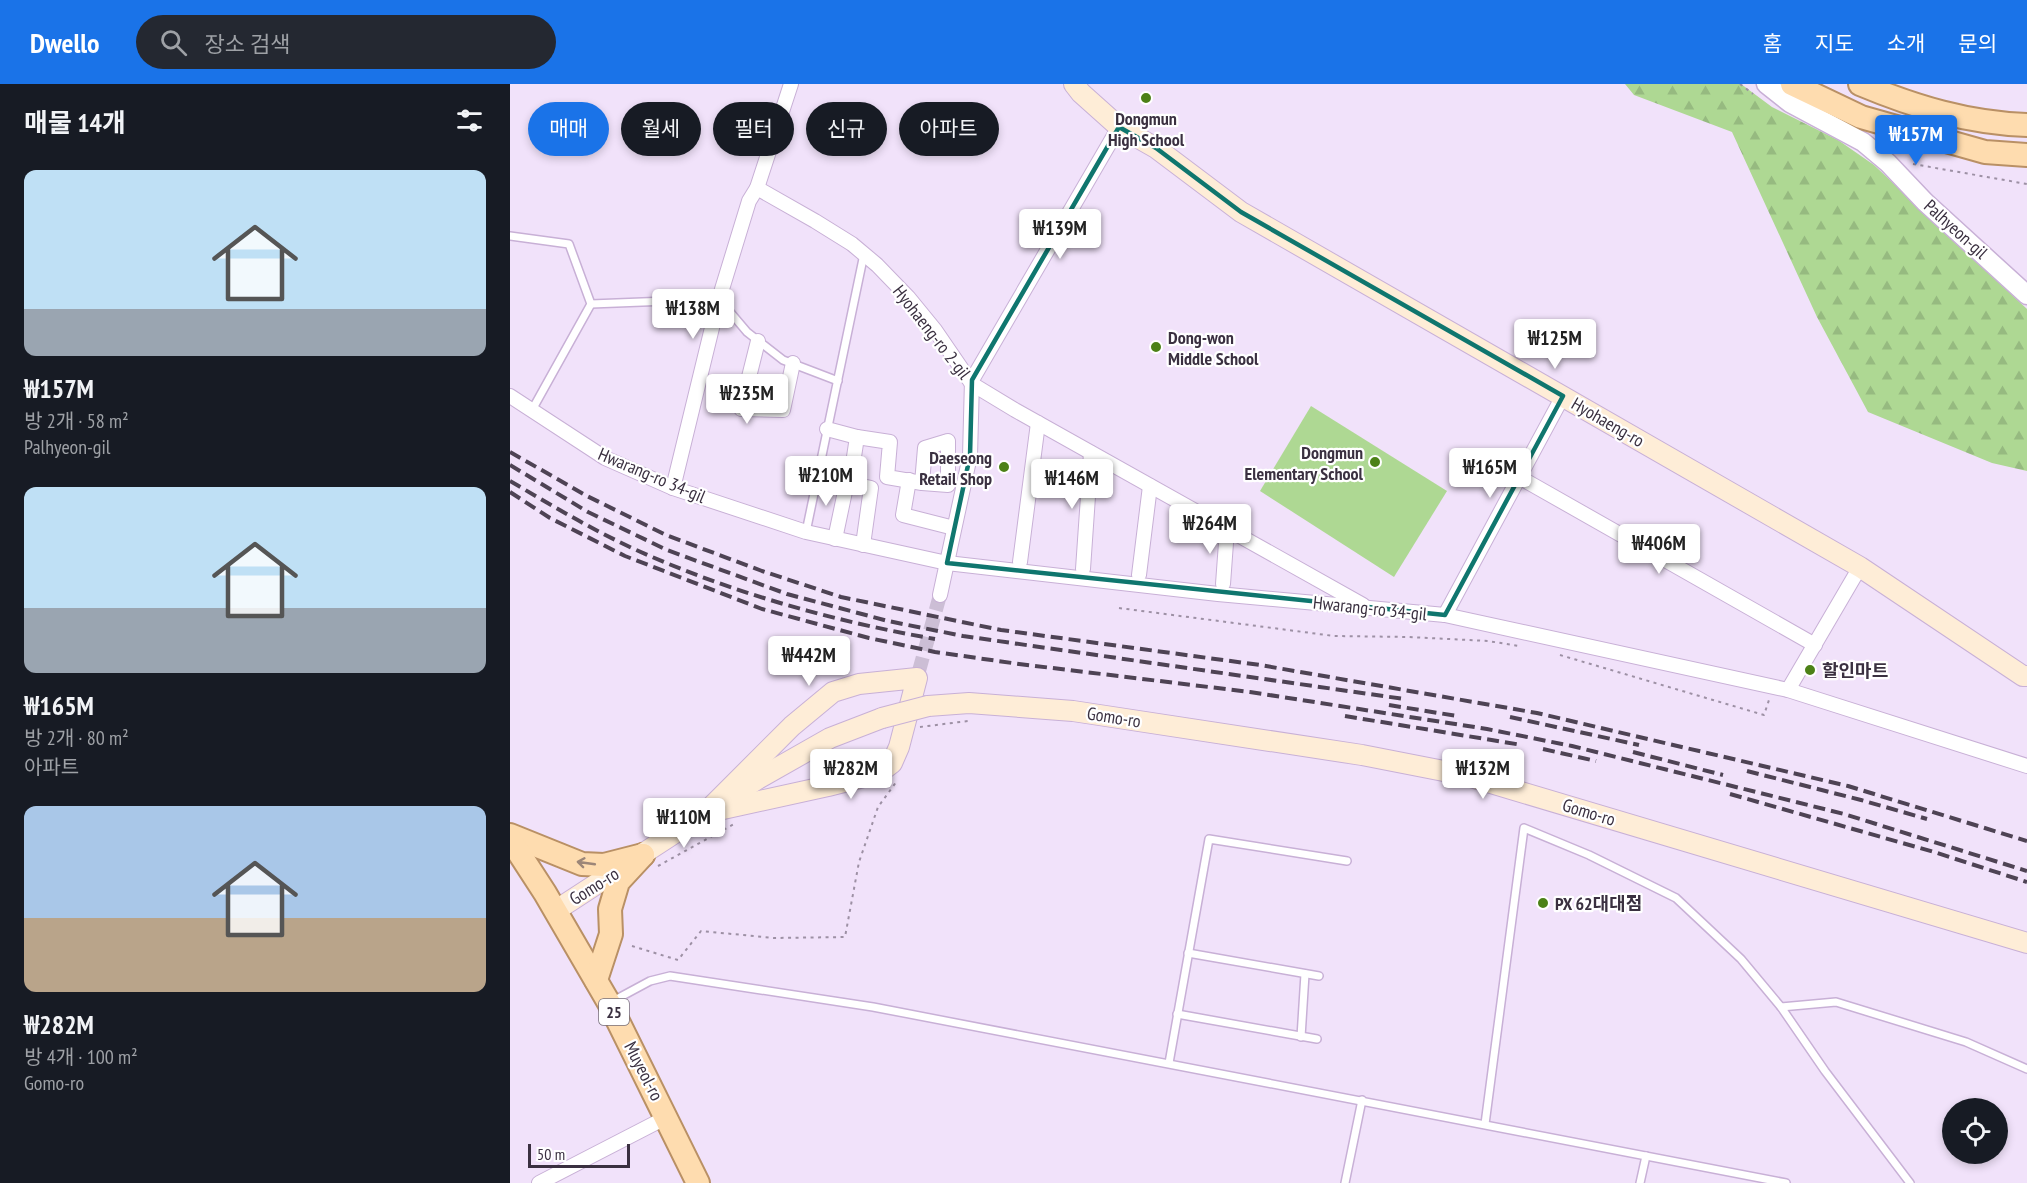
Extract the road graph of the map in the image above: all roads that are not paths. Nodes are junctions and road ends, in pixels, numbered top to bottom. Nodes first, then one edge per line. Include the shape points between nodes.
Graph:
1 (1074, 84) edge
2 (1766, 84) edge
3 (1792, 84) edge
4 (1860, 84) edge
5 (794, 86) edge
6 (2027, 124) edge
7 (1119, 127) junction
8 (2027, 155) edge
9 (756, 188) junction
10 (510, 236) edge
11 (864, 254) junction
12 (2027, 295) edge
13 (719, 299) junction
14 (591, 304) junction
15 (758, 341) junction
16 (793, 363) junction
17 (837, 381) junction
18 (972, 384) junction
19 (510, 396) edge
20 (1563, 396) junction
21 (532, 410) junction
22 (1038, 423) junction
23 (827, 429) junction
24 (857, 437) junction
25 (1091, 453) junction
26 (818, 476) junction
27 (1520, 477) junction
28 (848, 482) junction
29 (1150, 486) junction
30 (673, 488) junction
31 (954, 528) junction
32 (1227, 529) junction
33 (806, 532) junction
34 (835, 539) junction
35 (863, 545) junction
36 (1020, 562) dead end
37 (947, 563) junction
38 (1860, 567) junction
39 (1083, 569) dead end
40 (1139, 575) dead end
41 (1223, 584) dead end
42 (940, 594) tunnel mouth
43 (1367, 608) junction
44 (1445, 615) junction
45 (1815, 645) junction
46 (2027, 676) edge
47 (1788, 690) junction
48 (2027, 766) edge
49 (705, 813) junction
50 (510, 837) edge
51 (649, 861) junction
52 (1347, 861) dead end
53 (555, 911) junction
54 (2027, 943) edge
55 (1188, 953) junction
56 (1305, 974) junction
57 (1319, 976) dead end
58 (596, 980) junction
59 (609, 1003) junction
60 (1781, 1007) junction
61 (1177, 1014) junction
62 (1302, 1037) junction
63 (1317, 1039) dead end
64 (1169, 1063) junction
65 (2027, 1069) edge
66 (1362, 1100) junction
67 (667, 1117) junction
68 (1485, 1124) junction
69 (1646, 1156) junction
70 (539, 1183) edge
71 (698, 1183) edge
72 (1345, 1183) edge
73 (1640, 1183) edge
74 (1786, 1183) edge
75 (1910, 1183) edge

1 - 7 main road, Hyohaeng-ro
2 - 12 street, Palhyeon-gil via 1790,103 1863,142
3 - 8 main road via 1861,117 1985,152
4 - 6 main road via 1925,109 1994,124
5 - 9 street
7 - 18 street
7 - 20 main road, Hyohaeng-ro via 1156,148 1241,212
9 - 11 street, Hyohaeng-ro 2-gil
9 - 13 street
10 - 14 lane via 569,244
11 - 17 lane
11 - 18 street, Hyohaeng-ro 2-gil via 908,297
13 - 14 lane
13 - 15 lane
13 - 30 street
14 - 21 lane
15 - 16 lane
15 - 16 street via 741,409 783,410
16 - 17 lane
17 - 23 lane
18 - 22 street, Hyohaeng-ro 2-gil
18 - 31 street via 970,456
19 - 21 street, Hwarang-ro 34-gil
20 - 27 street
20 - 38 main road, Hyohaeng-ro
21 - 30 street, Hwarang-ro 34-gil via 605,458
22 - 25 street, Hyohaeng-ro 2-gil
22 - 36 street
23 - 24 street
23 - 26 lane
24 - 28 street
24 - 31 street via 890,442 887,477 915,482 903,515
25 - 29 street, Hyohaeng-ro 2-gil
25 - 39 street
26 - 28 street
26 - 33 lane
27 - 44 street
27 - 45 street
28 - 34 street
28 - 35 street via 871,488
29 - 32 street, Hyohaeng-ro 2-gil
29 - 40 street
30 - 33 street, Hwarang-ro 34-gil
31 - 37 street
32 - 41 street
32 - 43 street, Hyohaeng-ro 2-gil
33 - 34 street, Hwarang-ro 34-gil
34 - 35 street, Hwarang-ro 34-gil
35 - 37 street, Hwarang-ro 34-gil
37 - 42 street
37 - 43 street, Hwarang-ro 34-gil
38 - 45 street
38 - 46 main road, Hyohaeng-ro
43 - 44 street, Hwarang-ro 34-gil
44 - 47 street, Hwarang-ro 34-gil
45 - 47 street
47 - 48 street, Hwarang-ro 34-gil
49 - 49 main road via 879,773 892,763 899,747 918,674 834,692 792,726
49 - 51 main road, Gomo-ro
49 - 54 main road, Gomo-ro, bridge via 830,738 882,718 928,706 969,703 1073,711 1362,755 1464,775
51 -> 50 main road via 582,864
50 - 53 main road, Muyeol-ro / 25
51 - 53 main road, Gomo-ro
51 - 58 main road via 618,882 610,909 610,934
52 - 55 lane via 1209,839
53 - 58 main road, Muyeol-ro / 25
55 - 56 lane
55 - 61 lane
56 - 57 lane
56 - 62 lane
58 - 59 main road, Muyeol-ro / 25
59 - 64 lane via 650,981 670,976 873,1007
59 - 67 main road, Muyeol-ro / 25
60 - 65 lane via 1836,1002 1966,1042
60 - 68 lane via 1742,959 1676,898 1524,828
60 - 75 lane
61 - 62 lane
61 - 64 lane
62 - 63 lane
64 - 66 lane
66 - 68 lane
66 - 72 lane
67 - 70 street
67 - 71 main road, Muyeol-ro / 25
68 - 69 lane
69 - 73 lane
69 - 74 lane

